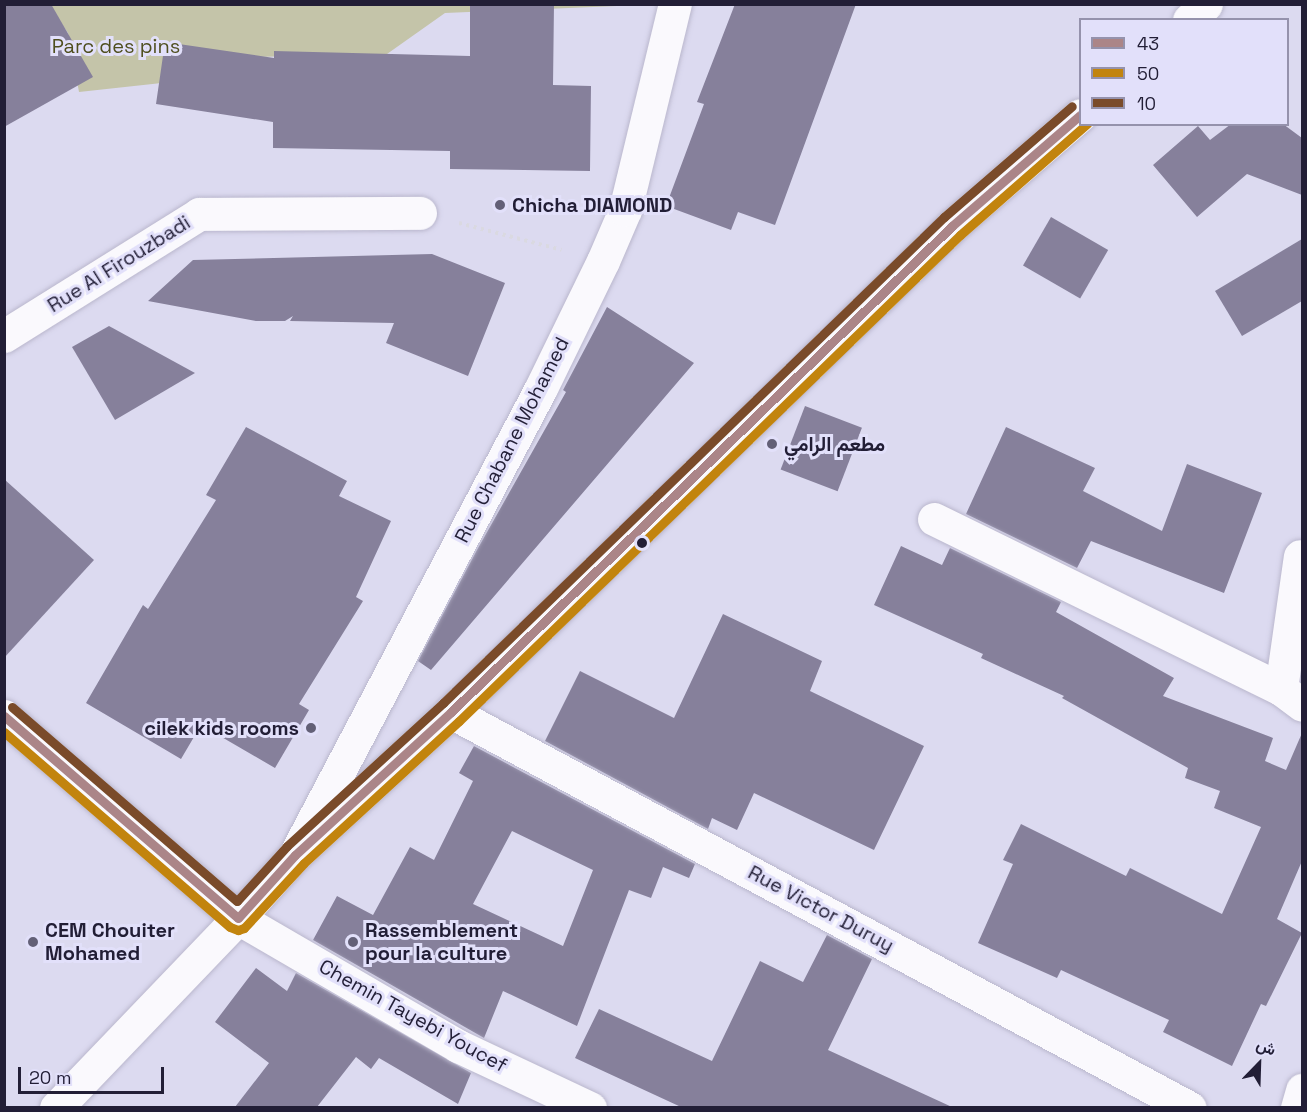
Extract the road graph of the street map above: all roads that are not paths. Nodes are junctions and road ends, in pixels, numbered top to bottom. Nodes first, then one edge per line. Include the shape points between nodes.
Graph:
1 (675, 4) edge
2 (1206, 4) edge
3 (1191, 18) edge
4 (1079, 116) edge
5 (420, 213) road end
6 (4, 336) edge
7 (934, 519) dead end
8 (1300, 556) dead end
9 (1292, 697) edge
10 (451, 712) junction
11 (4, 716) edge
12 (295, 855) junction
13 (238, 918) junction
14 (1302, 1090) edge
15 (56, 1107) edge
16 (590, 1107) edge
17 (1190, 1107) edge
18 (1297, 1107) edge

1 - 12 street, Rue Chabane Mohamed via 625,210 603,261 541,388
2 - 3 street
4 - 10 street, Rue Chabane Mohamed via 952,226
5 - 6 street, Rue Al Firouzbadi via 199,214
7 - 9 street
8 - 9 street
10 - 12 street, Rue Chabane Mohamed
10 - 17 street, Rue Victor Duruy
11 - 13 street, Chemin Tayebi Youcef
12 - 13 street, Rue Chabane Mohamed
13 - 15 street, Rue Chabane Mohamed
13 - 16 street, Chemin Tayebi Youcef via 458,1046
14 - 18 street

